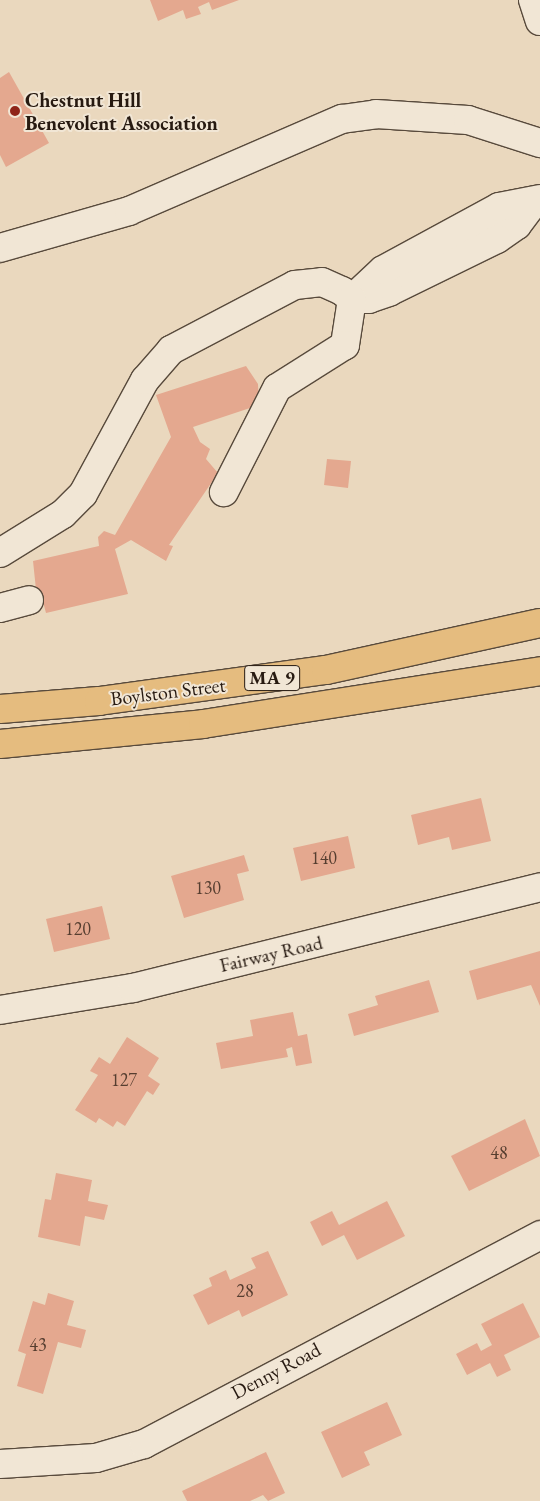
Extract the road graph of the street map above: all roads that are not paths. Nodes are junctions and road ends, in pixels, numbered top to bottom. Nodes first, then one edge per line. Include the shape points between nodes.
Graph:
1 (532, 0) edge
2 (540, 21) edge
3 (540, 143) edge
4 (537, 200) edge
5 (0, 248) edge
6 (352, 299) junction
7 (224, 492) dead end
8 (0, 553) edge
9 (29, 600) dead end
10 (0, 608) edge
11 (540, 623) edge
12 (540, 671) edge
13 (0, 709) edge
14 (0, 744) edge
15 (540, 888) edge
16 (0, 1010) edge
17 (540, 1235) edge
18 (0, 1464) edge

1 - 2 street
3 - 5 street via 468,120 376,114 342,119 129,211
4 - 6 street via 517,225 497,239 389,292 369,299
6 - 7 street via 345,345 277,388
6 - 8 street via 322,282 295,285 171,350 146,380 83,494 63,514
9 - 10 street
11 - 13 highway, Boylston Street / MA 9 via 326,670 99,701
12 - 14 highway, Boylston Street / MA 9 via 203,724
15 - 16 street, Fairway Road via 133,988
17 - 18 street, Denny Road via 144,1444 96,1458

